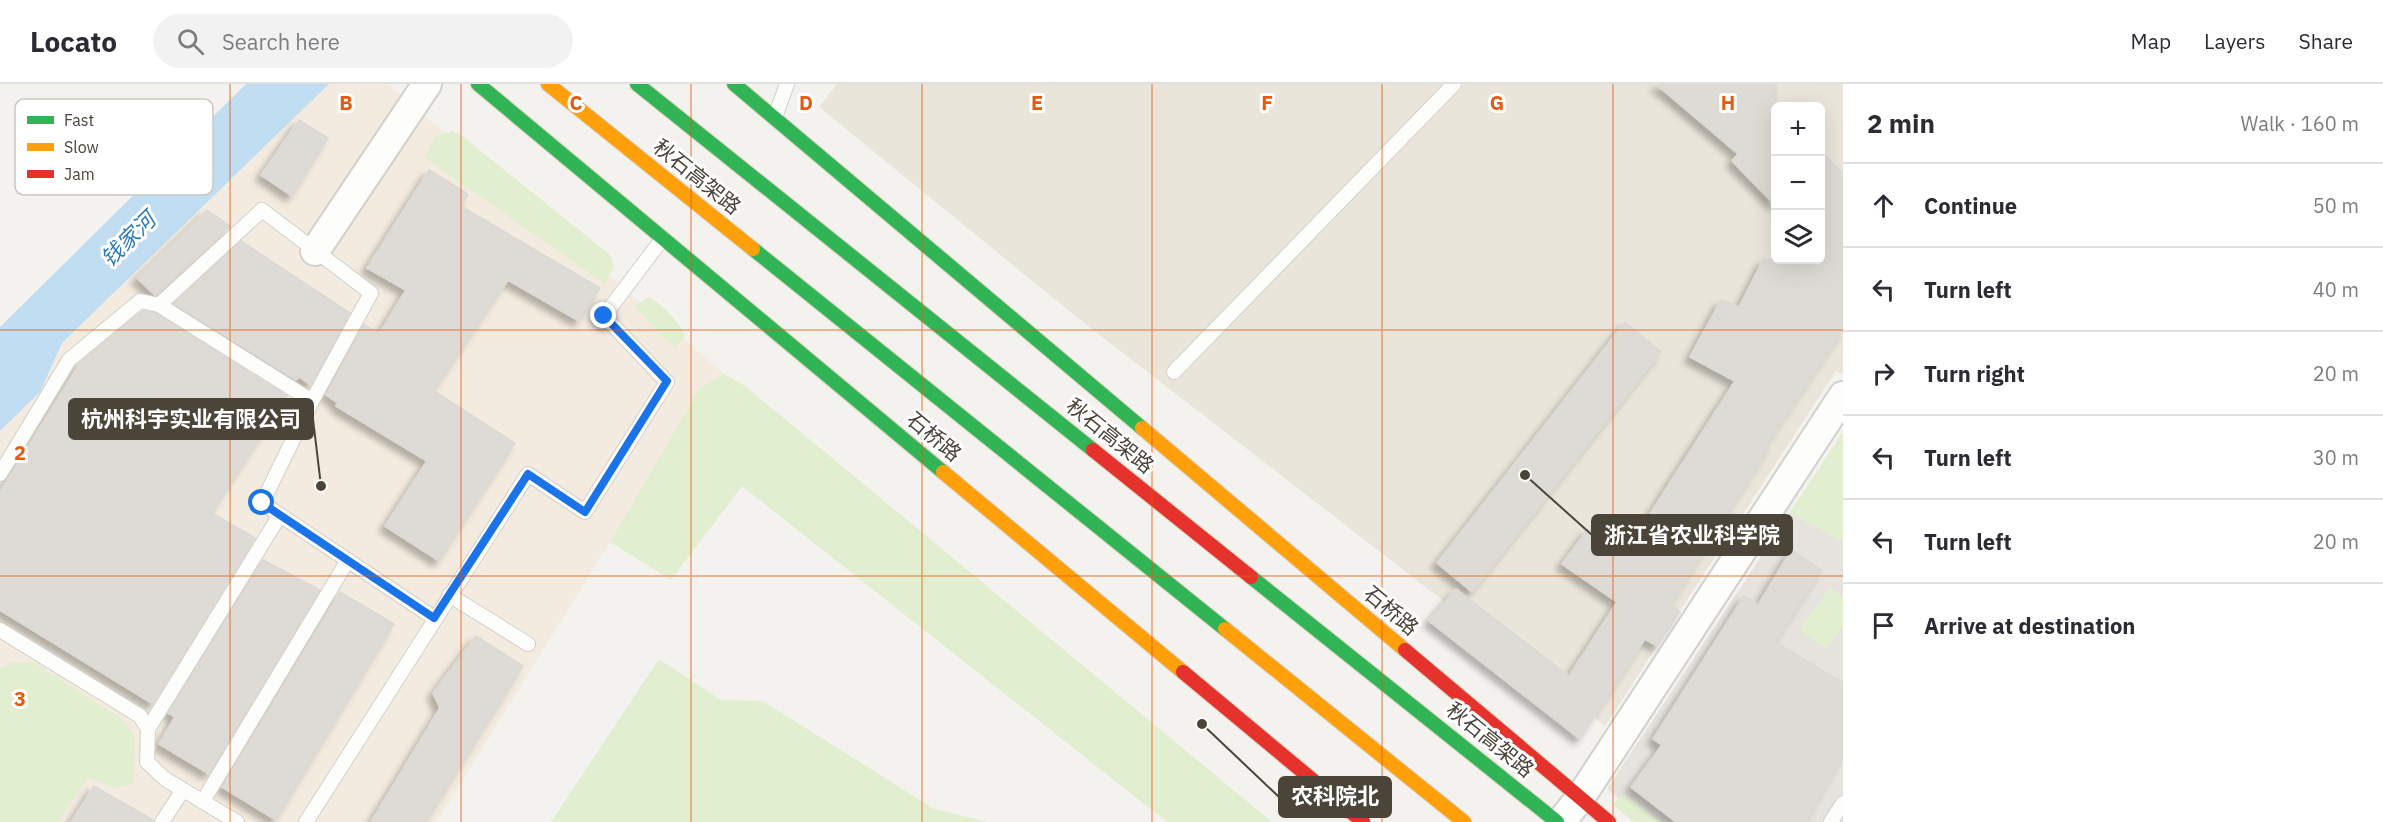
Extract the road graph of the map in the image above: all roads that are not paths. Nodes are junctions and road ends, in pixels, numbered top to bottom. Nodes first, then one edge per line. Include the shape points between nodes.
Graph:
1 (427, 84) edge
2 (478, 84) edge
3 (548, 84) edge
4 (637, 84) edge
5 (734, 84) edge
6 (787, 84) edge
7 (1454, 84) edge
8 (775, 117) junction
9 (663, 238) junction
10 (315, 251) junction
11 (159, 304) junction
12 (1174, 372) dead end
13 (1843, 396) edge
14 (312, 401) junction
15 (0, 474) edge
16 (280, 515) junction
17 (348, 560) junction
18 (449, 595) junction
19 (434, 618) junction
20 (0, 630) edge
21 (528, 644) dead end
22 (148, 729) junction
23 (183, 790) junction
24 (1580, 798) junction
25 (203, 801) junction
26 (1843, 803) edge
27 (232, 821) edge
28 (162, 822) edge
29 (306, 822) edge
30 (1363, 822) edge
31 (1464, 822) edge
32 (1559, 822) edge
33 (1609, 822) edge
34 (1831, 822) edge

1 - 10 street
2 - 9 main road, 石桥路
3 - 31 main road, 秋石高架路
4 - 32 main road, 秋石高架路
5 - 8 main road, 石桥路
6 - 8 lane
7 - 12 lane
8 - 24 main road, 石桥路
9 - 18 lane via 604,316 667,381 585,512 528,474
9 - 30 main road, 石桥路
10 - 11 lane via 262,210
10 - 14 lane via 371,293
11 - 14 lane
11 - 15 lane via 140,301 69,360
13 - 24 street
14 - 16 lane via 262,503
16 - 17 lane
16 - 22 lane
17 - 19 lane
17 - 25 lane
18 - 19 lane
18 - 21 lane
19 - 29 lane
20 - 22 lane via 140,716
22 - 23 lane via 147,762
23 - 25 lane
23 - 28 lane
24 - 32 street
24 - 33 main road, 石桥路
25 - 27 lane
26 - 34 lane

